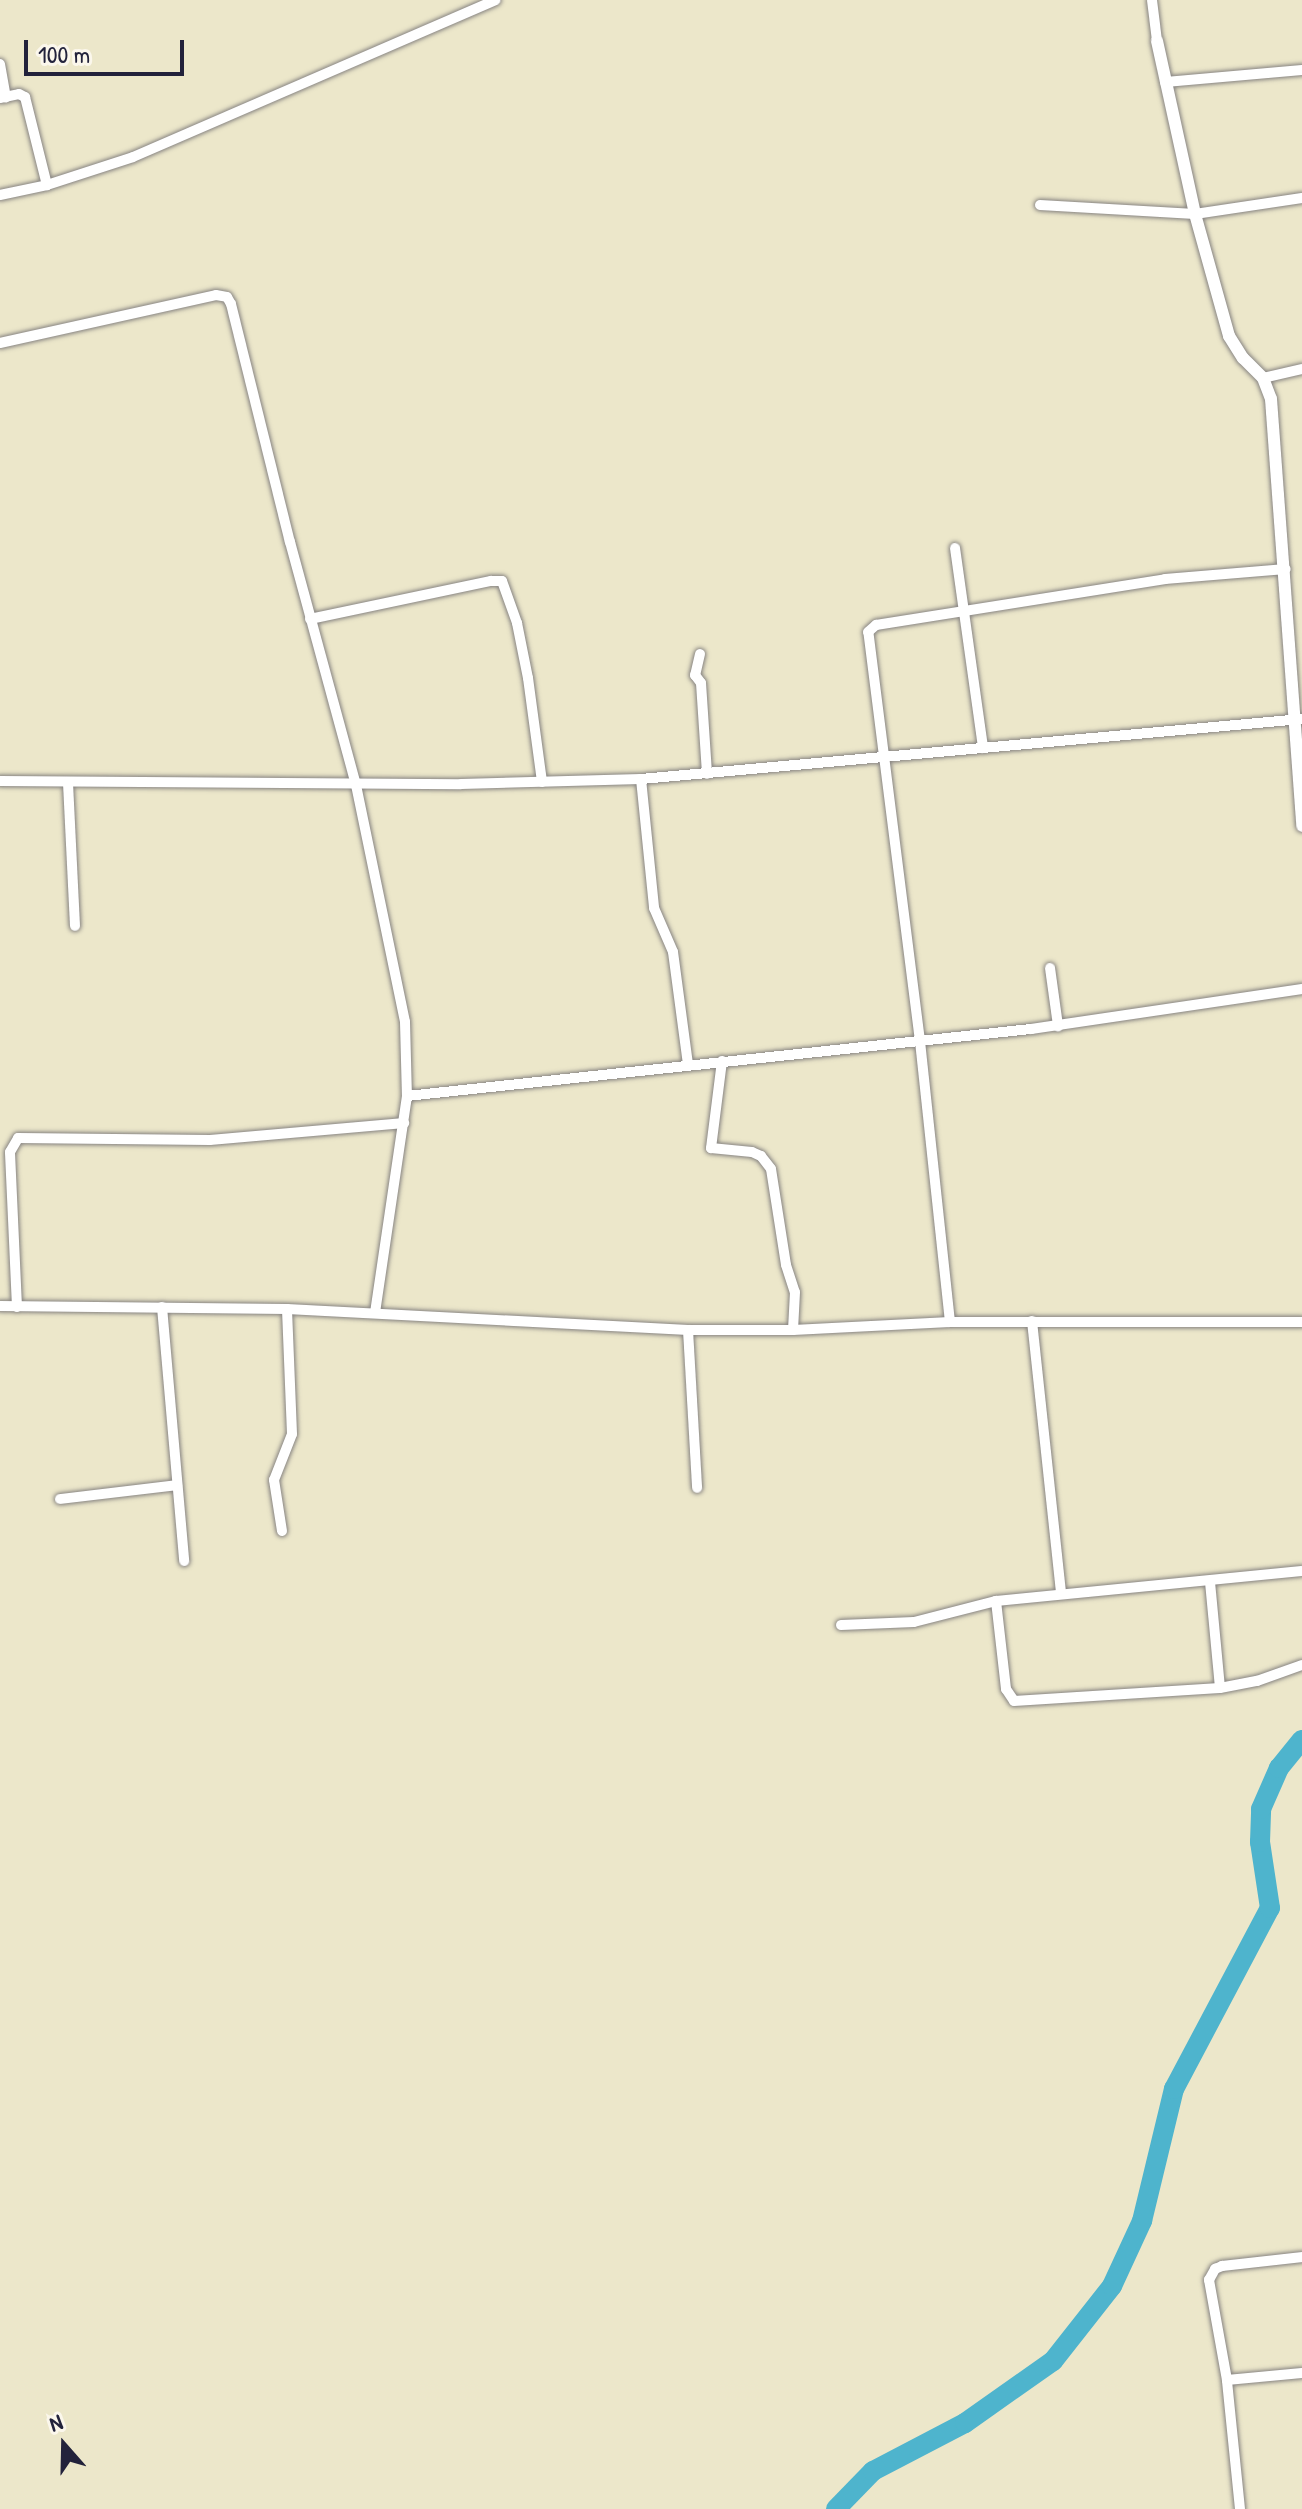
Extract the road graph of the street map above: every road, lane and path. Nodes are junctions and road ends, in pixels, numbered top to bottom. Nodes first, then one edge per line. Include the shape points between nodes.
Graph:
1 (495, 0) edge
2 (1152, 0) edge
3 (1157, 41) joint
4 (0, 64) edge
5 (1302, 70) edge
6 (1165, 82) junction
7 (3, 98) edge
8 (47, 185) junction
9 (0, 195) edge
10 (1302, 198) edge
11 (1040, 205) dead end
12 (1195, 214) junction
13 (0, 343) edge
14 (1302, 369) edge
15 (1263, 378) junction
16 (955, 548) dead end
17 (1286, 569) junction
18 (964, 611) junction
19 (310, 619) junction
20 (700, 654) dead end
21 (1298, 719) edge
22 (983, 748) junction
23 (882, 760) junction
24 (707, 774) junction
25 (641, 779) junction
26 (0, 781) edge
27 (542, 782) junction
28 (68, 783) junction
29 (356, 785) junction
30 (1302, 826) edge
31 (75, 926) dead end
32 (1050, 968) dead end
33 (1302, 989) edge
34 (1058, 1026) junction
35 (920, 1041) junction
36 (722, 1061) junction
37 (688, 1065) junction
38 (407, 1096) junction
39 (404, 1123) junction
40 (5, 1152) edge
41 (0, 1306) edge
42 (17, 1307) junction
43 (162, 1307) junction
44 (287, 1309) junction
45 (375, 1313) junction
46 (1032, 1321) junction
47 (950, 1322) junction
48 (1302, 1322) edge
49 (688, 1330) junction
50 (793, 1330) junction
51 (177, 1485) junction
52 (697, 1488) dead end
53 (60, 1499) dead end
54 (282, 1531) dead end
55 (184, 1561) dead end
56 (1302, 1571) edge
57 (1210, 1582) junction
58 (1061, 1593) junction
59 (996, 1601) junction
60 (841, 1625) dead end
61 (1302, 1665) edge
62 (1220, 1688) junction
63 (1302, 2257) edge
64 (1302, 2373) edge
65 (1227, 2380) junction
66 (1240, 2509) edge

1 - 8 street via 158,147
2 - 3 street
3 - 6 street
4 - 7 street
5 - 6 street
6 - 12 street
7 - 8 street via 25,97
8 - 9 street
10 - 12 street
11 - 12 street
12 - 15 street via 1229,336
13 - 19 street via 216,295 227,297
14 - 15 street
15 - 17 street via 1271,399
16 - 18 street
17 - 18 street via 1165,579
17 - 21 street
18 - 22 street
18 - 23 street via 876,625 868,632
19 - 27 street via 502,581 528,678
19 - 29 street
20 - 24 street via 695,675 701,683
21 - 22 street
21 - 30 street
22 - 23 street
23 - 24 street
23 - 35 street
24 - 25 street
25 - 27 street
25 - 37 street via 654,908 673,952
26 - 28 street
27 - 29 street
28 - 29 street
28 - 31 street
29 - 38 street via 405,1022
32 - 34 street
33 - 34 street
34 - 35 street
35 - 36 street
35 - 47 street
36 - 37 street
36 - 50 street via 711,1148 752,1152 771,1169 795,1292
37 - 38 street
38 - 39 street
39 - 40 street via 223,1139 25,1137
39 - 45 street
40 - 42 street
41 - 42 street
42 - 43 street
43 - 44 street
43 - 51 street
44 - 45 street
44 - 54 street via 292,1434 274,1480
45 - 49 street
46 - 47 street
46 - 48 street
46 - 58 street
47 - 50 street
49 - 50 street
49 - 52 street
51 - 53 street
51 - 55 street
56 - 57 street
57 - 58 street
57 - 62 street
58 - 59 street
59 - 60 street via 914,1622
59 - 62 street via 1006,1689 1014,1701
61 - 62 street
63 - 65 street via 1222,2266 1211,2274
64 - 65 street
65 - 66 street

